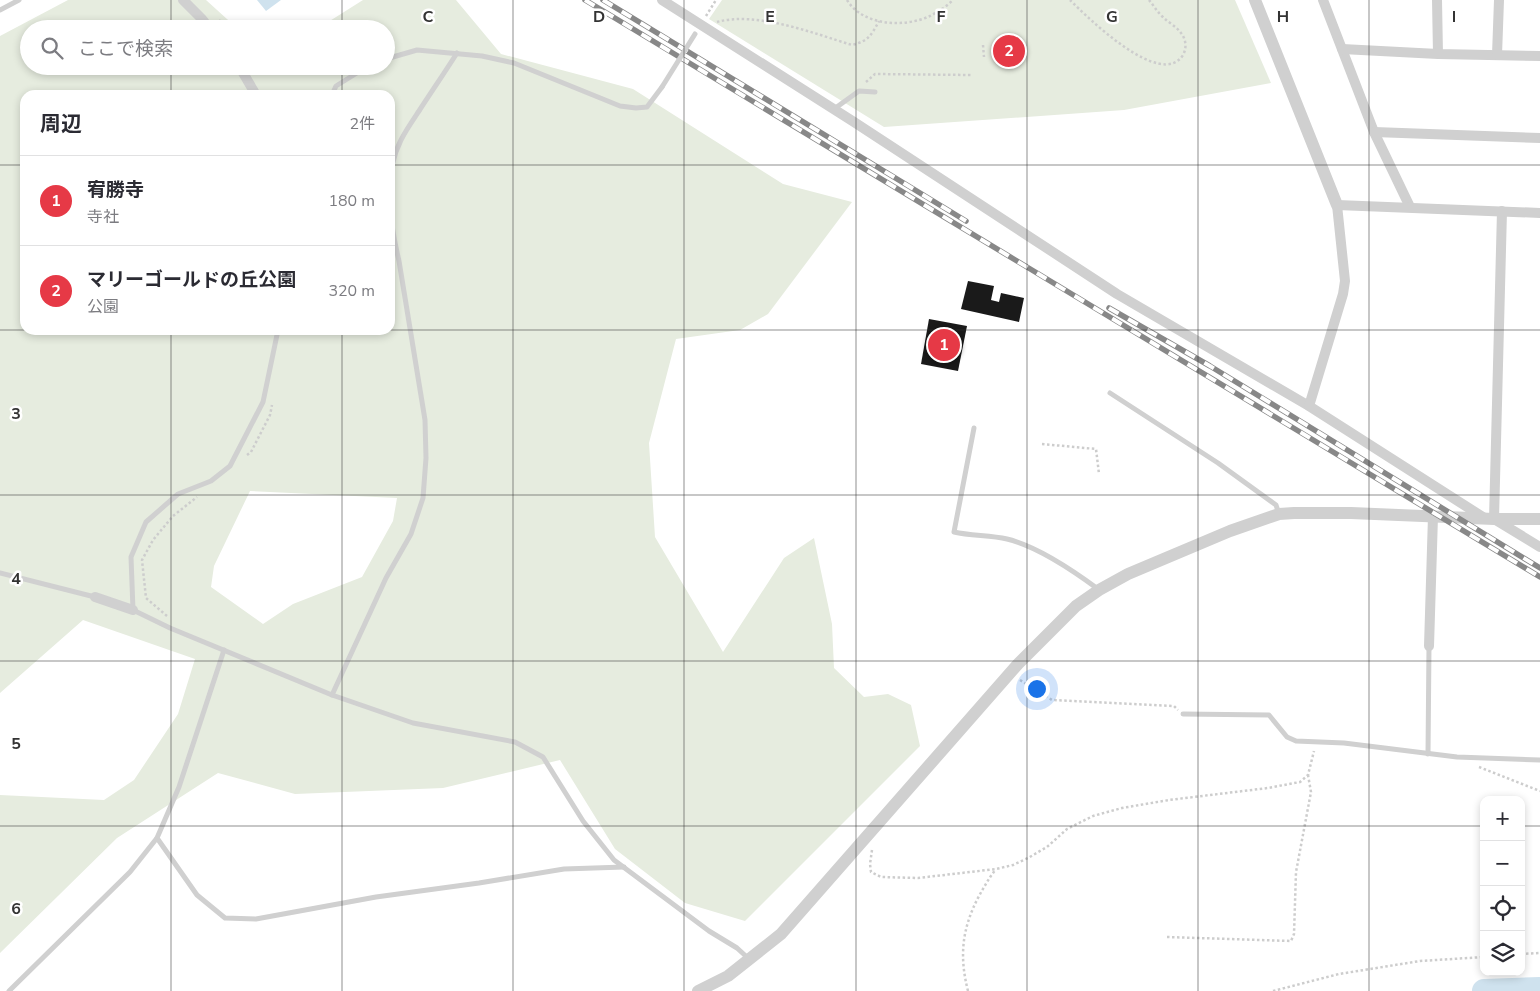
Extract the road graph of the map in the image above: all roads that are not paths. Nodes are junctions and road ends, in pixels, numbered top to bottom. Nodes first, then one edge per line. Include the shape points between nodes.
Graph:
1 (19, 0) edge
2 (183, 0) edge
3 (662, 0) edge
4 (1256, 0) edge
5 (1323, 0) edge
6 (1437, 0) edge
7 (1499, 0) edge
8 (0, 10) edge
9 (203, 20) edge
10 (704, 26) junction
11 (1342, 49) junction
12 (457, 53) junction
13 (1438, 54) junction
14 (1497, 55) junction
15 (395, 56) edge
16 (1540, 56) edge
17 (244, 75) edge
18 (354, 75) edge
19 (253, 90) edge
20 (334, 90) edge
21 (875, 92) dead end
22 (834, 109) junction
23 (1374, 132) junction
24 (1540, 138) edge
25 (395, 155) edge
26 (1336, 205) junction
27 (1410, 207) junction
28 (1502, 211) junction
29 (1540, 213) edge
30 (395, 247) edge
31 (277, 335) edge
32 (1110, 393) dead end
33 (1309, 406) junction
34 (974, 428) dead end
35 (1279, 514) junction
36 (1433, 516) junction
37 (1490, 519) junction
38 (1540, 519) edge
39 (1540, 547) edge
40 (0, 573) edge
41 (1099, 590) junction
42 (95, 597) joint
43 (133, 610) junction
44 (1429, 646) joint
45 (224, 650) junction
46 (332, 695) junction
47 (1183, 714) road end
48 (1428, 754) junction
49 (1540, 760) edge
50 (157, 838) junction
51 (624, 867) junction
52 (750, 960) junction
53 (9, 991) edge
54 (698, 991) edge

1 - 8 lane
2 - 9 street
3 - 10 street
4 - 26 street
5 - 11 street
6 - 13 street
7 - 14 street
10 - 12 lane, bridge via 695,34 647,106 636,108 620,106 514,63
10 - 22 street
11 - 13 street
11 - 23 street
12 - 15 lane via 417,50
12 - 25 lane via 400,140
13 - 14 street
14 - 16 street
17 - 19 street
18 - 20 lane
21 - 22 lane via 859,91
22 - 33 street via 1117,294
23 - 24 street
23 - 27 street
26 - 27 street
26 - 33 street via 1345,281
27 - 28 street
28 - 29 street
28 - 37 street
30 - 46 lane via 425,420 423,498 411,534 386,578
31 - 43 lane via 263,402 230,466 211,481 178,494 146,522 131,557
32 - 35 lane via 1218,463 1276,505
33 - 37 street
34 - 41 lane via 954,532 1008,540 1033,549
35 - 36 street
35 - 41 street via 1128,574
36 - 37 street
36 - 44 street
37 - 38 street
37 - 39 street
40 - 42 lane
41 - 52 street via 1076,606 1010,674 781,934
42 - 43 street
43 - 45 lane
44 - 48 lane
45 - 46 lane
45 - 50 lane via 179,787
46 - 51 lane via 413,723 515,742 542,757 583,822 614,860
47 - 48 lane via 1269,715 1287,737 1296,741
48 - 49 lane
50 - 51 lane via 197,894 225,918 256,919 564,869
50 - 53 lane via 130,872
51 - 52 lane
52 - 54 street

